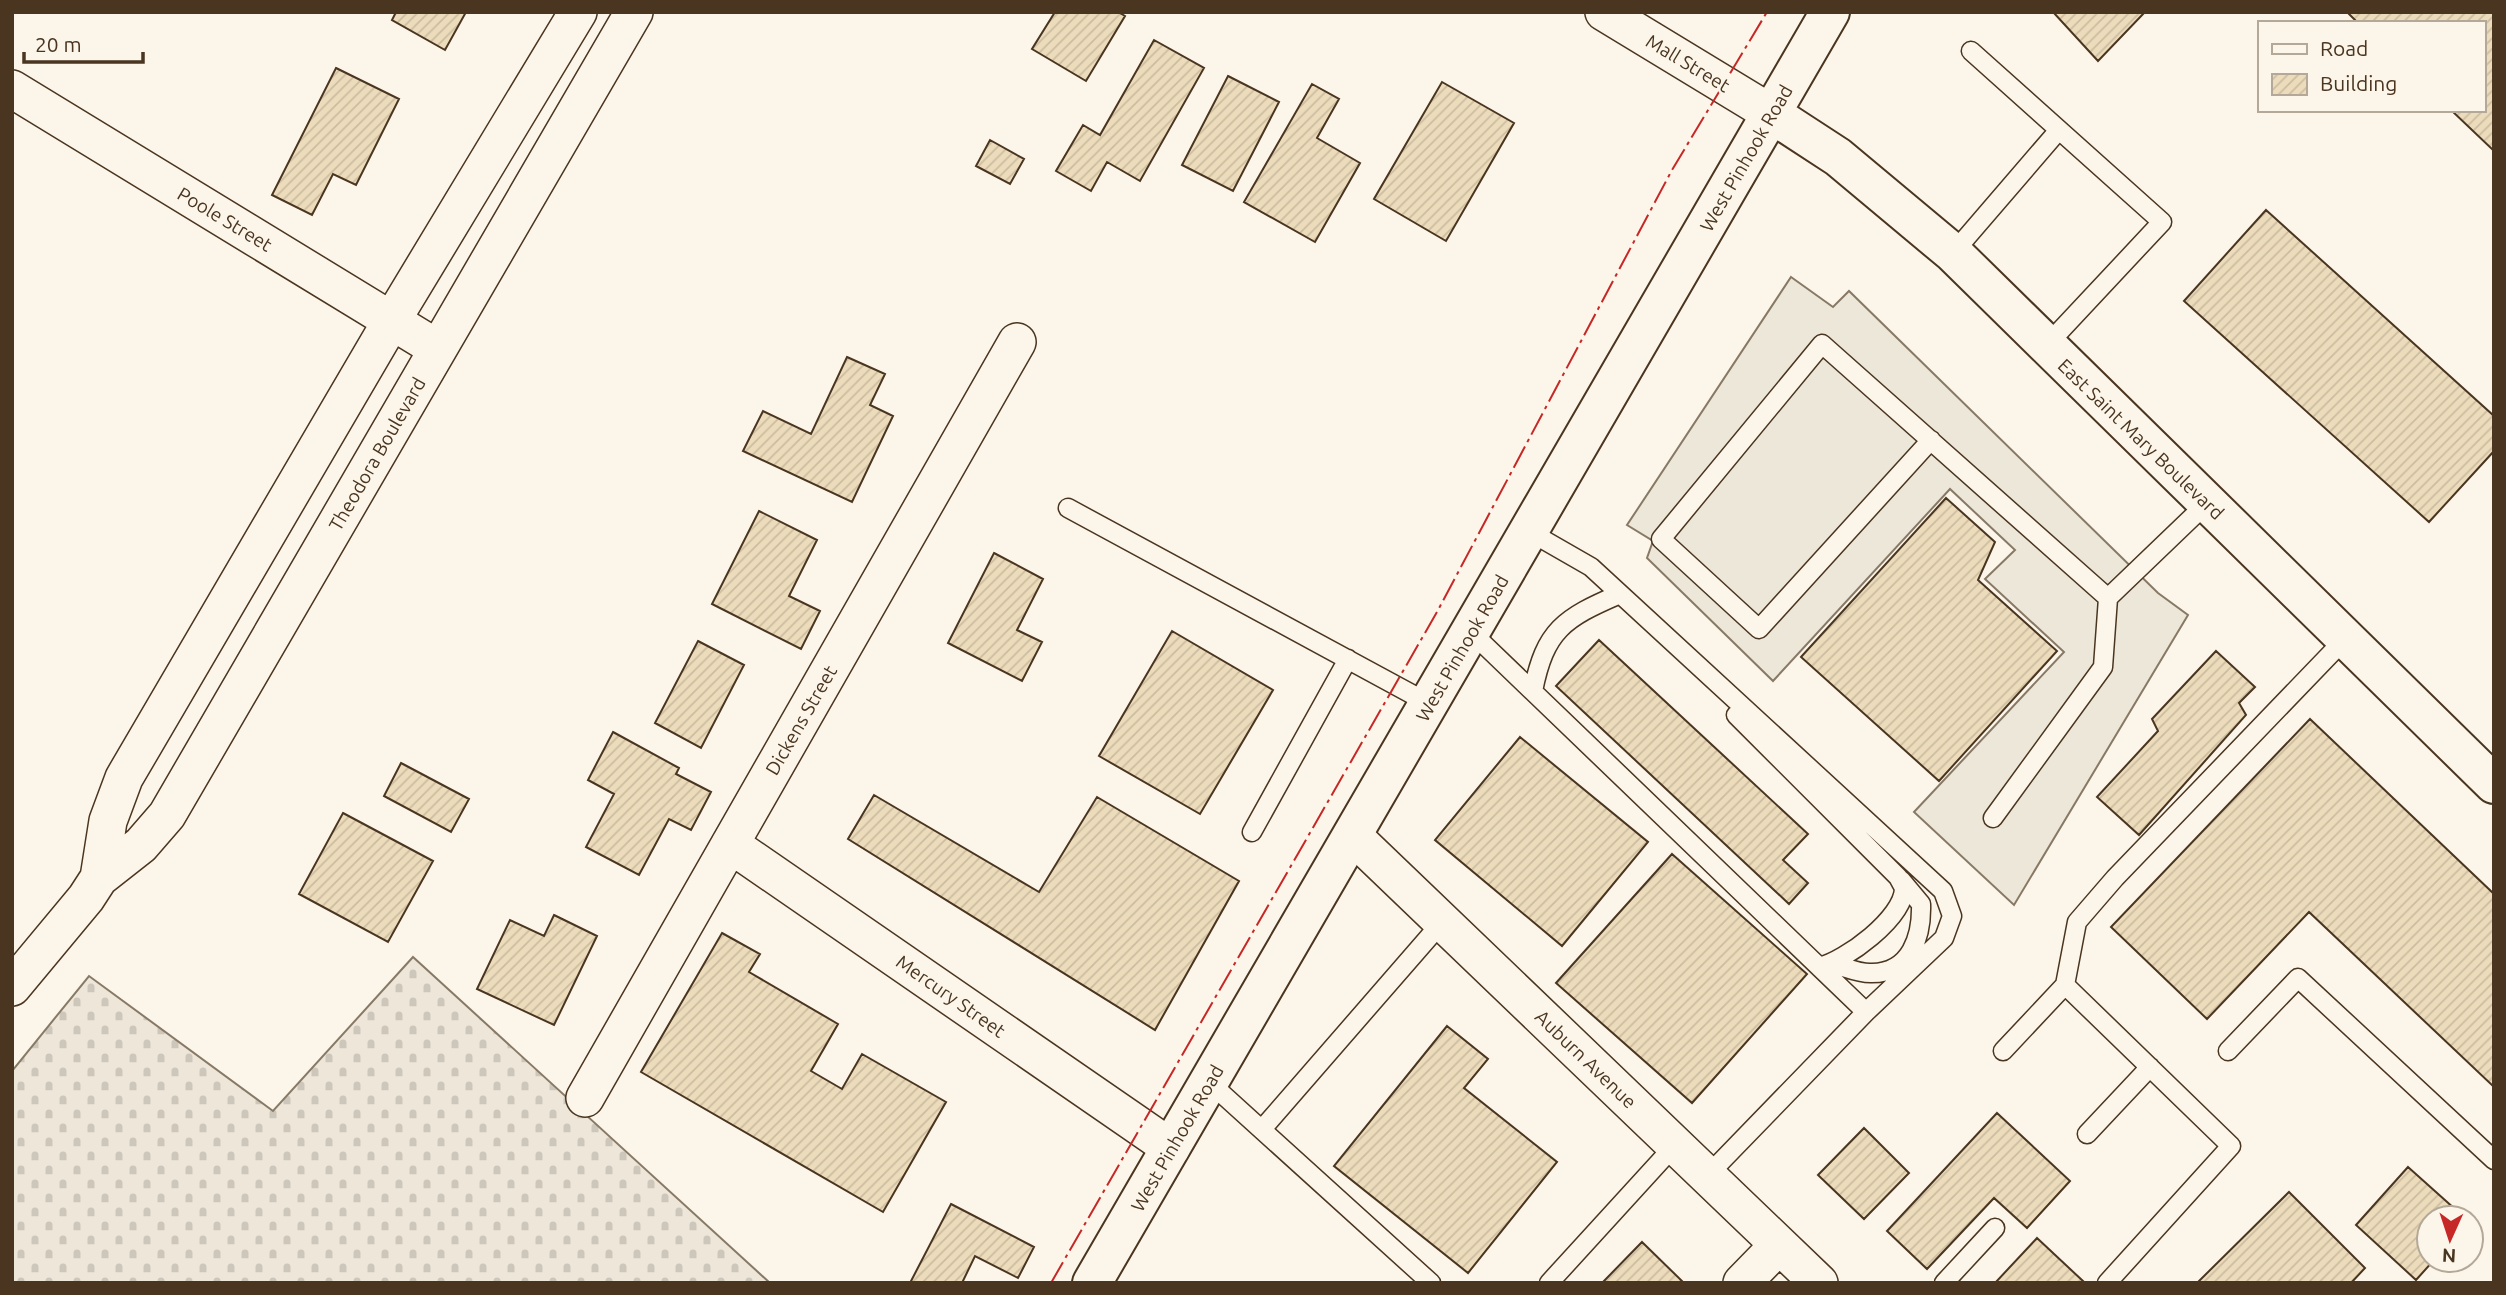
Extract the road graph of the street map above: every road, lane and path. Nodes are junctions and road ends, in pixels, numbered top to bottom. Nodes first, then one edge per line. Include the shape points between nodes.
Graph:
1 (578, 12) edge
2 (634, 12) edge
3 (1604, 12) edge
4 (1830, 12) edge
5 (1971, 51) dead end
6 (12, 89) edge
7 (1772, 114) junction
8 (2059, 131) junction
9 (1953, 253) junction
10 (391, 320) junction
11 (1017, 342) dead end
12 (2045, 346) junction
13 (438, 349) junction
14 (1931, 440) junction
15 (2206, 504) junction
16 (1068, 508) dead end
17 (1530, 532) junction
18 (1620, 594) junction
19 (2108, 598) junction
20 (1471, 632) junction
21 (2346, 639) junction
22 (1348, 659) junction
23 (1709, 675) junction
24 (1533, 691) junction
25 (1430, 704) junction
26 (2494, 783) edge
27 (1993, 818) dead end
28 (1252, 832) dead end
29 (1353, 836) junction
30 (730, 844) junction
31 (1898, 877) junction
32 (99, 878) junction
33 (1443, 921) junction
34 (1826, 965) junction
35 (2065, 985) junction
36 (12, 987) edge
37 (1866, 1012) junction
38 (2003, 1051) dead end
39 (2228, 1051) dead end
40 (2150, 1067) junction
41 (1209, 1082) junction
42 (585, 1098) dead end
43 (1263, 1128) junction
44 (2087, 1134) dead end
45 (1675, 1145) junction
46 (1171, 1148) junction
47 (2494, 1160) edge
48 (1707, 1176) junction
49 (1995, 1228) dead end
50 (1779, 1245) junction
51 (1092, 1283) edge
52 (1431, 1283) edge
53 (1549, 1283) edge
54 (1742, 1283) edge
55 (1819, 1283) edge
56 (1944, 1283) edge
57 (2107, 1283) edge

1 - 10 street, Theodora Boulevard
2 - 13 street, Theodora Boulevard
3 - 7 street, Mall Street
4 - 7 main road, West Pinhook Road
5 - 8 lane
6 - 10 street, Poole Street
7 - 9 main road, East Saint Mary Boulevard via 1838,158
7 - 17 main road, West Pinhook Road
8 - 9 lane
8 - 12 lane via 2162,222
9 - 12 main road, East Saint Mary Boulevard
10 - 13 street, Poole Street
10 - 32 street, Theodora Boulevard via 124,778 108,821
11 - 30 street, Dickens Street
12 - 15 main road, East Saint Mary Boulevard
13 - 32 street, Theodora Boulevard via 167,815 141,845
14 - 14 lane via 1822,344 1661,539 1759,629
14 - 19 lane
15 - 19 lane
15 - 21 main road, East Saint Mary Boulevard
16 - 22 lane
17 - 18 lane via 1591,567
17 - 20 main road, West Pinhook Road
18 - 23 lane
18 - 24 lane via 1584,609 1561,627 1540,655
19 - 27 lane via 2103,667
20 - 24 lane
20 - 25 main road, West Pinhook Road
21 - 26 main road, East Saint Mary Boulevard
21 - 35 lane via 2077,922
22 - 25 lane
22 - 28 lane
23 - 31 lane via 1732,712
23 - 37 lane via 1943,891 1951,916 1944,938
24 - 34 lane
25 - 29 main road, West Pinhook Road
29 - 33 street, Auburn Avenue
29 - 41 main road, West Pinhook Road
30 - 42 street, Dickens Street
30 - 46 street, Mercury Street
31 - 34 lane via 1904,896 1897,913 1884,927
31 - 34 lane via 1921,904 1919,938 1913,949 1887,971 1870,974
32 - 36 street, Theodora Boulevard
33 - 43 lane
33 - 45 street, Auburn Avenue
34 - 37 lane
35 - 38 lane
35 - 40 lane
37 - 48 lane
39 - 47 lane via 2298,978
40 - 44 lane
40 - 57 lane via 2231,1146
41 - 43 lane
41 - 46 main road, West Pinhook Road
43 - 52 lane
45 - 48 street, Auburn Avenue
45 - 53 lane
46 - 51 main road, West Pinhook Road
48 - 50 street, Auburn Avenue
49 - 56 lane
50 - 54 street
50 - 55 street, Auburn Avenue

